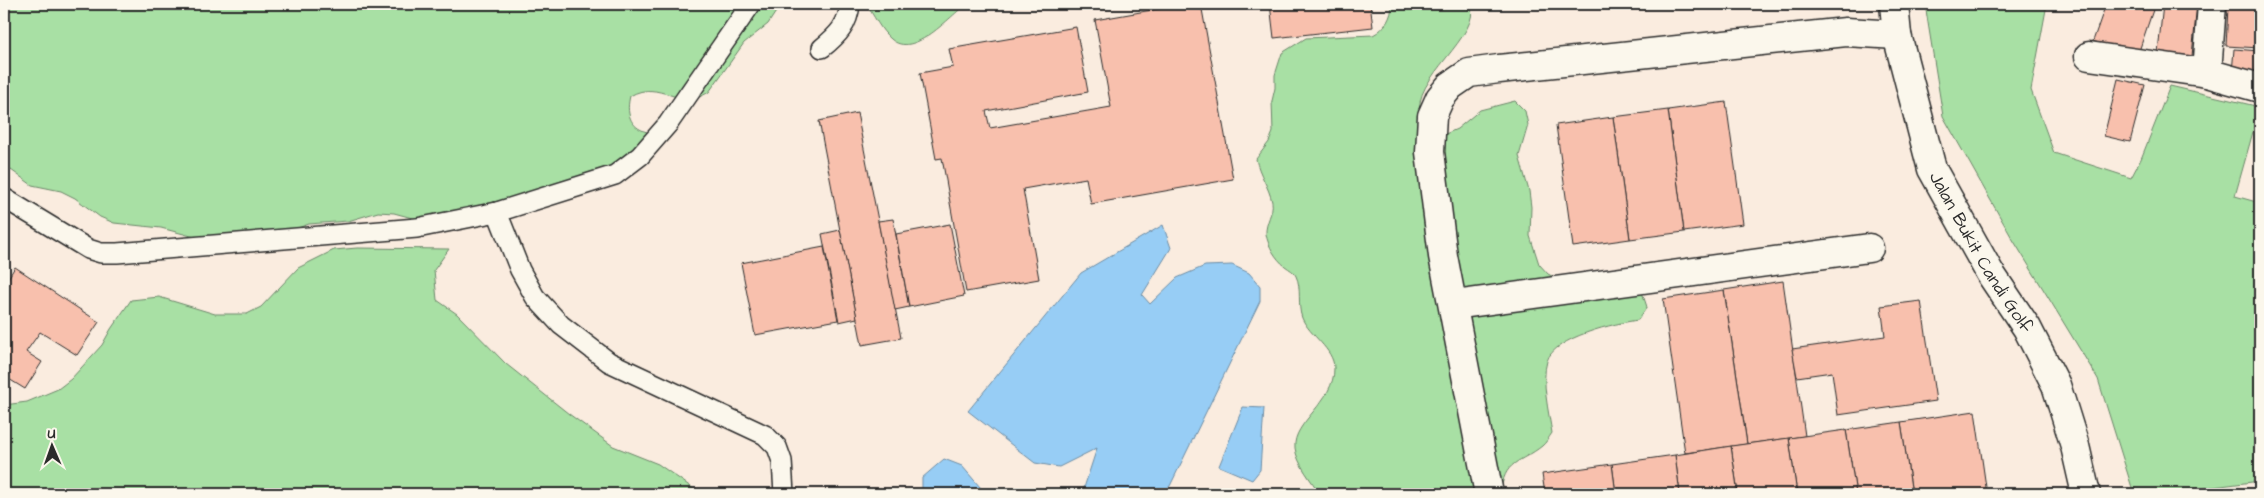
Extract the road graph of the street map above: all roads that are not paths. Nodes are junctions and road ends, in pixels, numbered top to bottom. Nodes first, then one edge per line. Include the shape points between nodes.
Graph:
1 (751, 4) edge
2 (850, 4) edge
3 (1894, 4) edge
4 (2212, 4) edge
5 (1898, 35) junction
6 (822, 48) dead end
7 (2089, 56) dead end
8 (2207, 73) junction
9 (2260, 88) edge
10 (4, 198) edge
11 (497, 212) junction
12 (1869, 248) dead end
13 (1454, 305) junction
14 (784, 494) edge
15 (1489, 494) edge
16 (2086, 494) edge

1 - 11 lane via 668,124 640,156 615,175
2 - 6 lane via 849,17 839,34
3 - 5 street, Jalan Bukit Candi Golf
4 - 8 street
5 - 13 street via 1846,32 1469,73 1450,86 1432,116 1430,152
5 - 16 street, Jalan Bukit Candi Golf via 1932,168 1990,273 2027,328 2056,385
7 - 8 street
8 - 9 street
10 - 11 lane via 88,249 101,253 417,228
11 - 14 lane via 520,270 535,297 561,325 610,362 765,435 778,447
12 - 13 street
13 - 15 street

